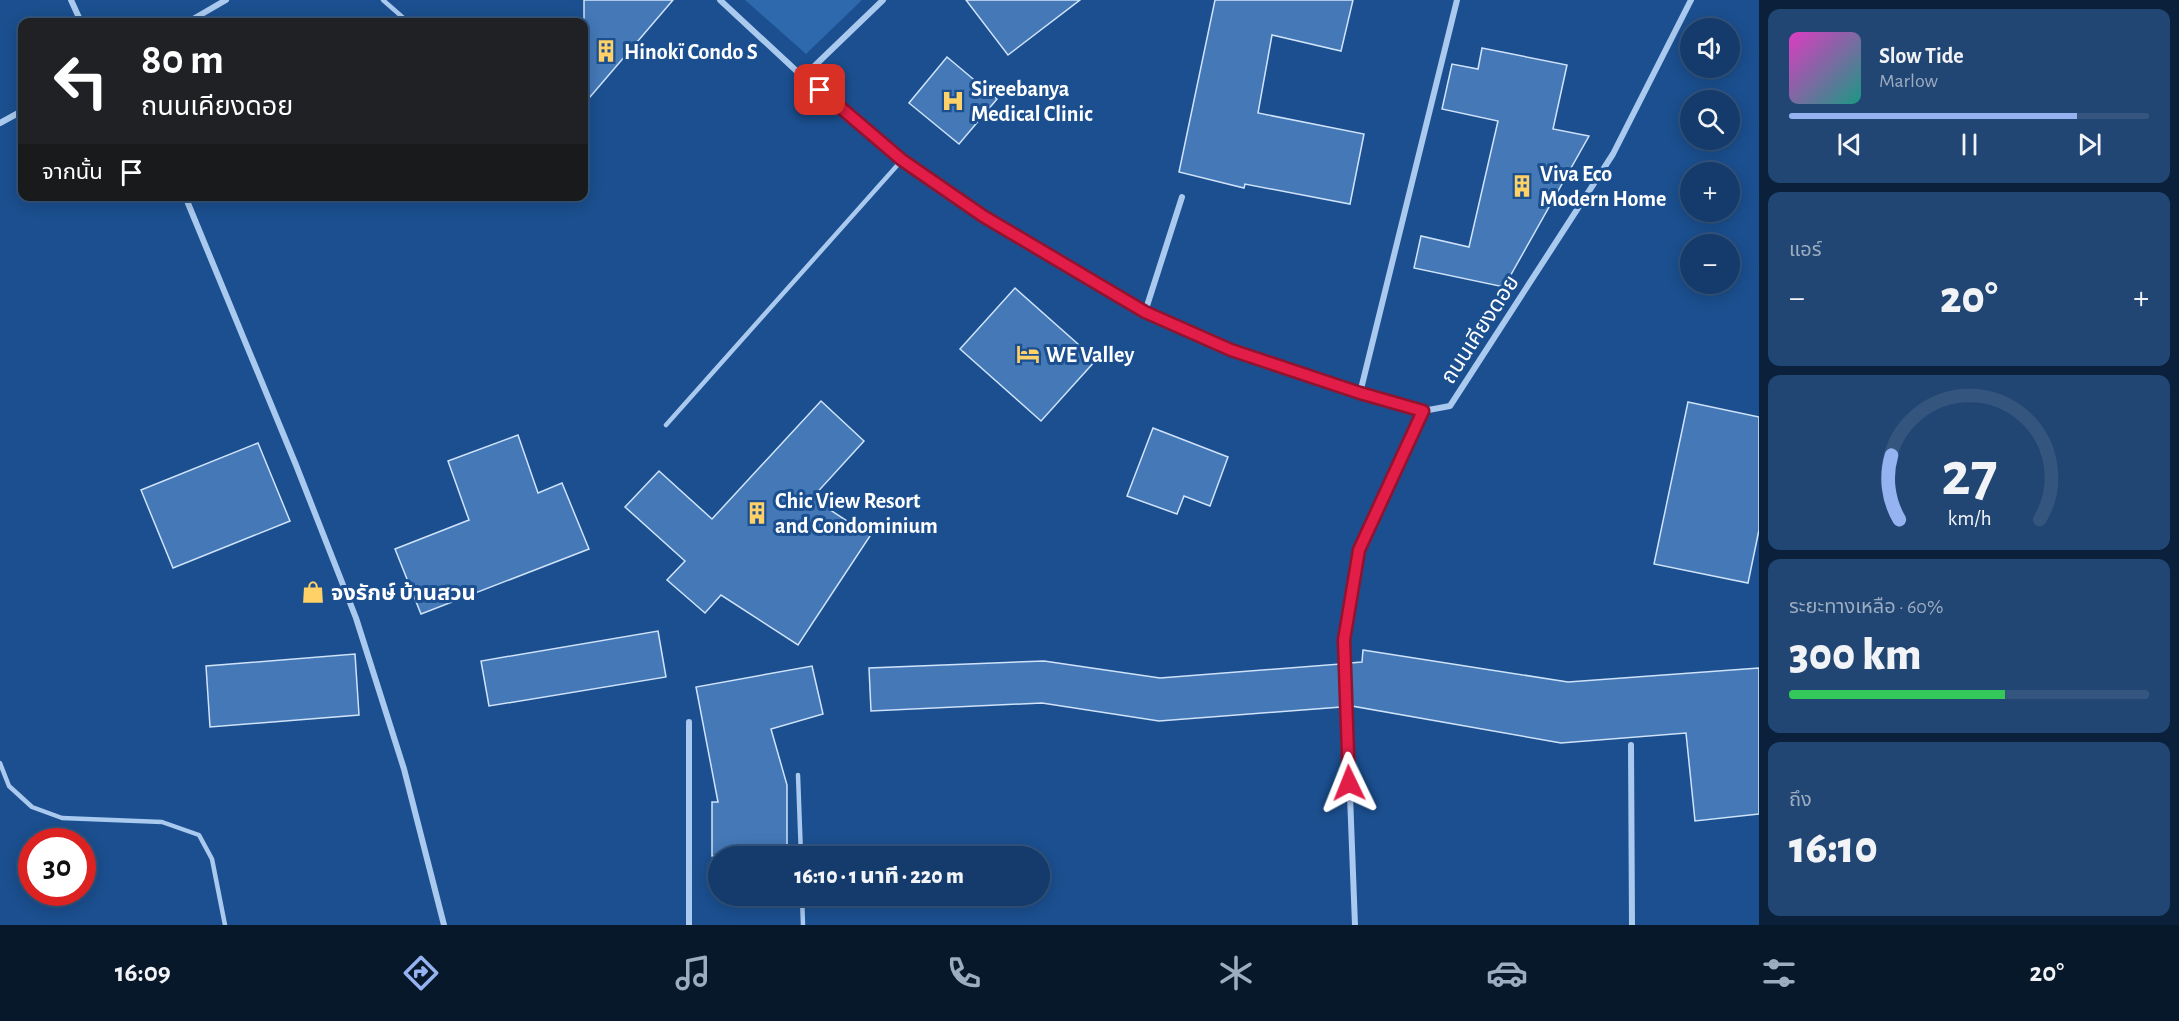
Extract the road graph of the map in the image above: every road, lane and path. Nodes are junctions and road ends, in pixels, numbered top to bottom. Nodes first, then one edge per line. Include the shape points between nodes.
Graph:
1 (71, 0) edge
2 (226, 0) edge
3 (383, 0) edge
4 (720, 0) edge
5 (882, 0) edge
6 (1457, 0) edge
7 (1691, 0) edge
8 (79, 18) edge
9 (196, 18) edge
10 (403, 18) edge
11 (804, 77) junction
12 (18, 113) edge
13 (0, 123) edge
14 (902, 160) junction
15 (1182, 196) dead end
16 (186, 201) edge
17 (1145, 312) junction
18 (1360, 393) junction
19 (1423, 411) junction
20 (666, 424) dead end
21 (689, 722) dead end
22 (1630, 745) dead end
23 (0, 763) edge
24 (798, 775) dead end
25 (801, 846) edge
26 (802, 906) edge
27 (225, 925) edge
28 (444, 925) edge
29 (689, 925) edge
30 (803, 925) edge
31 (1355, 925) edge
32 (1632, 925) edge

1 - 8 street
2 - 9 street
3 - 10 lane
4 - 11 street
5 - 11 street
6 - 18 street
7 - 19 street, ถนนเคียงดอย via 1613,154 1450,406
11 - 14 street
12 - 13 street
14 - 17 street via 983,216
14 - 20 lane
15 - 17 street
16 - 28 street via 356,618 404,769
17 - 18 street via 1231,350
18 - 19 street
19 - 31 street via 1359,550 1344,640
21 - 29 street
22 - 32 street
23 - 27 lane via 9,786 32,807 62,818 162,822 199,835 212,859
24 - 25 lane
26 - 30 lane

